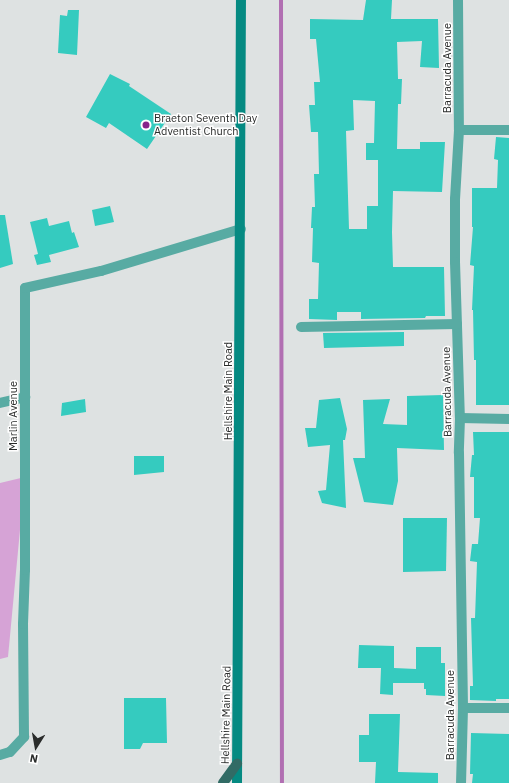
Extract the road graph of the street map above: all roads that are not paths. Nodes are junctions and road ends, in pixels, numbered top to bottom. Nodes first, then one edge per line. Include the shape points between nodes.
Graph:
1 (241, 0) edge
2 (458, 0) edge
3 (458, 130) junction
4 (509, 130) edge
5 (241, 230) junction
6 (457, 324) junction
7 (301, 327) dead end
8 (25, 397) junction
9 (0, 403) edge
10 (460, 418) junction
11 (509, 419) edge
12 (463, 708) junction
13 (509, 708) edge
14 (0, 755) edge
15 (237, 764) junction
16 (223, 783) edge
17 (237, 783) edge
18 (461, 783) edge

1 - 5 main road, Hellshire Main Road
2 - 3 street, Barracuda Avenue
3 - 4 street
3 - 6 street, Barracuda Avenue via 455,199
5 - 8 street, Marlin Avenue via 101,270 25,288
5 - 15 main road, Hellshire Main Road
6 - 7 street
6 - 10 street, Barracuda Avenue
8 - 9 street
8 - 14 street, Marlin Avenue via 25,570 22,624 24,737 10,752
10 - 11 street
10 - 12 street, Barracuda Avenue
12 - 13 street
12 - 18 street, Barracuda Avenue
15 - 16 main road
15 - 17 main road, Hellshire Main Road

